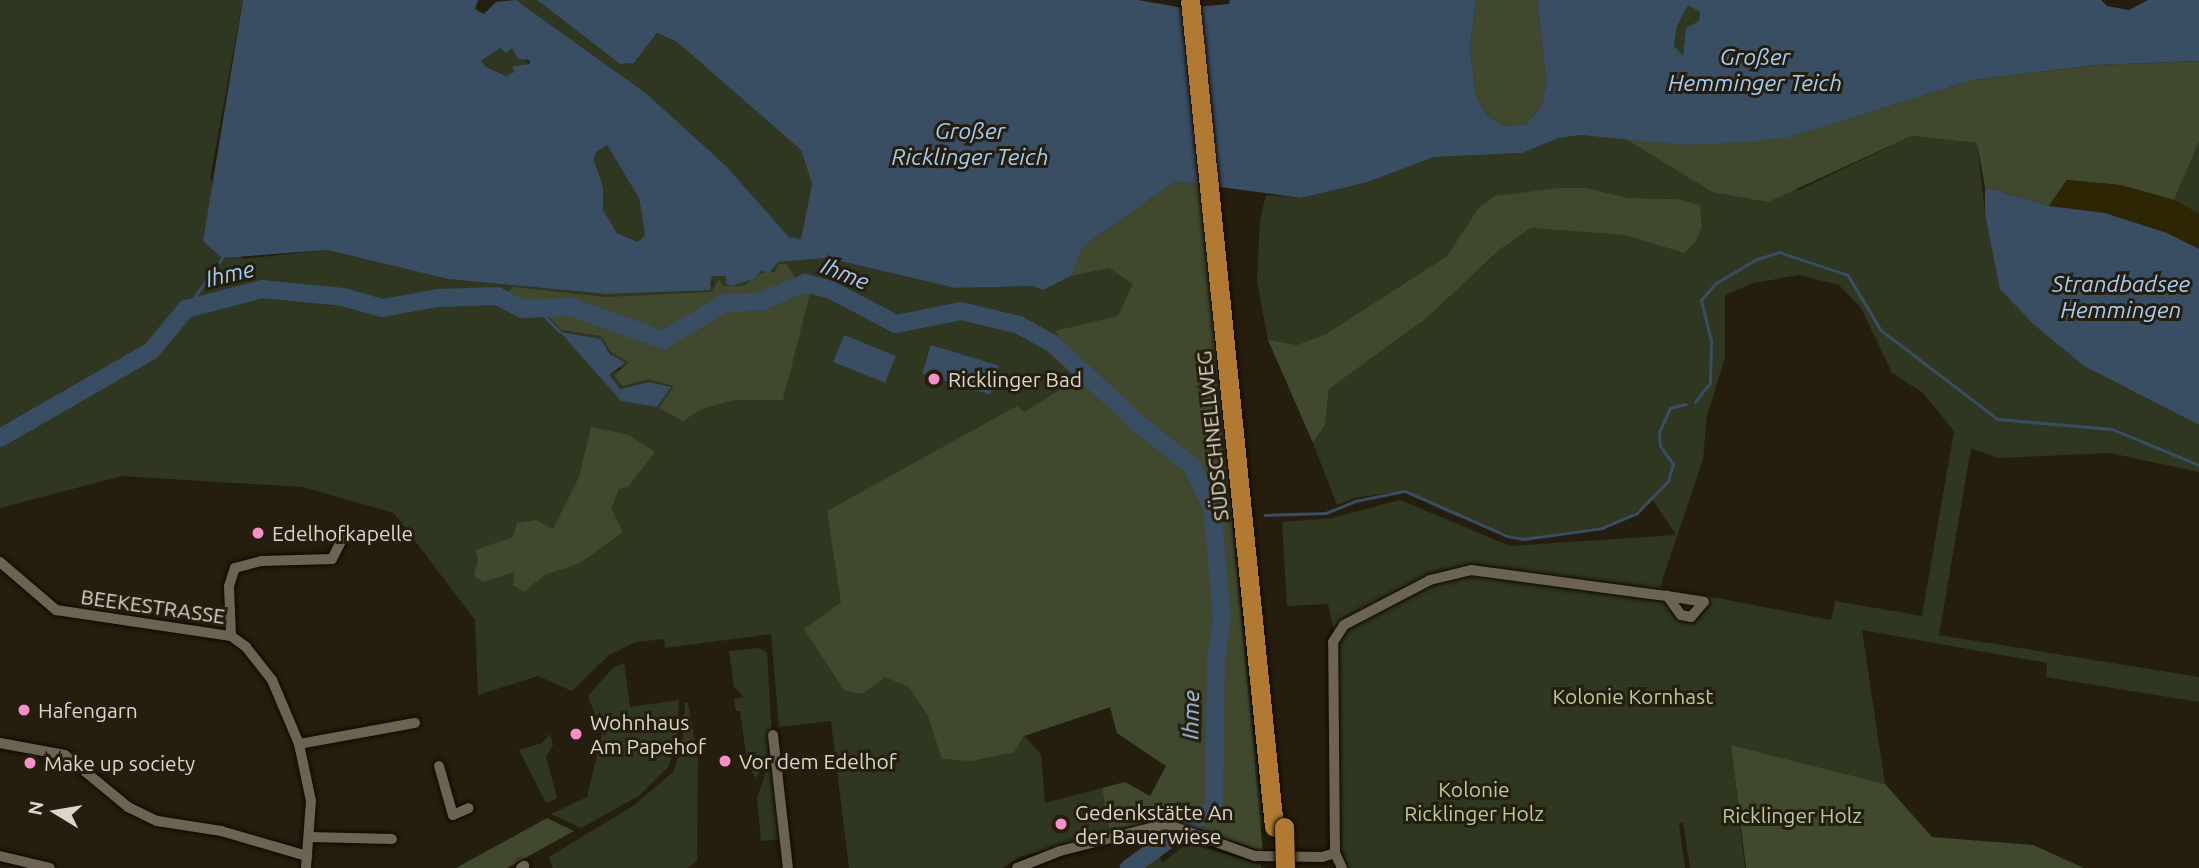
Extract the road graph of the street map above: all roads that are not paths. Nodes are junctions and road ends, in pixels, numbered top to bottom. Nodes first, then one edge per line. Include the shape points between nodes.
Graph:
1 (1190, 0) edge
2 (1200, 0) edge
3 (1220, 239) junction
4 (342, 539) dead end
5 (0, 562) edge
6 (1667, 596) dead end
7 (231, 636) junction
8 (415, 723) dead end
9 (773, 735) dead end
10 (0, 743) edge
11 (299, 744) junction
12 (439, 766) dead end
13 (469, 808) dead end
14 (1279, 827) junction
15 (309, 837) junction
16 (392, 839) dead end
17 (1335, 853) junction
18 (0, 856) edge
19 (307, 856) junction
20 (50, 868) edge
21 (306, 868) edge
22 (788, 868) edge
23 (1017, 868) edge
24 (1275, 868) edge
25 (1285, 868) edge
26 (1342, 868) edge

1 - 3 highway, SÜDSCHNELLWEG
2 - 3 highway, SÜDSCHNELLWEG
3 - 14 highway, SÜDSCHNELLWEG
4 - 7 street via 335,554 326,560 262,561 235,568 229,586
5 - 7 street, BEEKESTRASSE via 56,610
6 - 17 street via 1471,570 1430,580 1344,625 1333,642
7 - 11 street, BEEKESTRASSE via 265,667
8 - 11 street
9 - 22 street
10 - 19 street via 65,755 128,807 157,821 231,834
11 - 15 street, BEEKESTRASSE via 309,786
12 - 13 street via 453,815
14 - 24 highway, SÜDSCHNELLWEG
14 - 25 highway, SÜDSCHNELLWEG, bridge
15 - 16 street
15 - 19 street, BEEKESTRASSE
17 - 23 street via 1322,857 1255,856 1166,824 1060,850
17 - 26 street
18 - 20 street
19 - 21 street, BEEKESTRASSE

